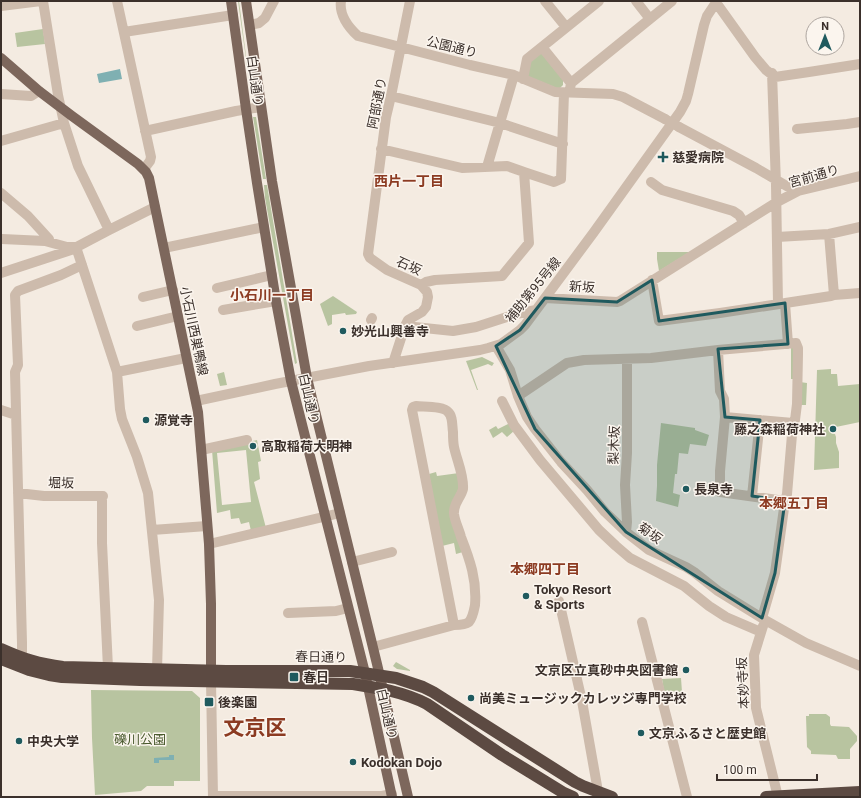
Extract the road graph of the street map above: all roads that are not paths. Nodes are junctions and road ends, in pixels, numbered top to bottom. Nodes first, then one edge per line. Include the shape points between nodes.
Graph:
1 (42, 1) edge
2 (117, 1) edge
3 (231, 1) edge
4 (246, 1) edge
5 (274, 1) edge
6 (341, 1) edge
7 (410, 1) edge
8 (545, 1) edge
9 (599, 1) edge
10 (636, 1) edge
11 (672, 1) edge
12 (716, 1) edge
13 (1, 6) edge
14 (233, 15) junction
15 (650, 19) junction
16 (250, 25) junction
17 (566, 27) junction
18 (124, 32) junction
19 (402, 47) junction
20 (542, 47) junction
21 (1, 58) edge
22 (860, 64) edge
23 (772, 74) junction
24 (518, 77) junction
25 (568, 89) junction
26 (39, 91) junction
27 (1, 94) edge
28 (391, 96) junction
29 (261, 107) junction
30 (60, 108) junction
31 (246, 109) junction
32 (860, 122) edge
33 (64, 123) junction
34 (500, 123) junction
35 (797, 129) dead end
36 (145, 131) junction
37 (1, 141) edge
38 (563, 144) junction
39 (382, 149) junction
40 (487, 167) junction
41 (144, 169) junction
42 (524, 172) junction
43 (860, 176) edge
44 (776, 180) junction
45 (651, 182) dead end
46 (798, 192) junction
47 (1, 193) edge
48 (777, 202) junction
49 (155, 207) junction
50 (374, 211) joint
51 (744, 223) junction
52 (264, 227) junction
53 (860, 227) edge
54 (109, 230) junction
55 (829, 234) junction
56 (777, 237) junction
57 (1, 239) edge
58 (49, 242) junction
59 (76, 247) junction
60 (164, 248) junction
61 (82, 265) junction
62 (1, 273) edge
63 (272, 275) junction
64 (652, 280) junction
65 (421, 285) junction
66 (217, 288) dead end
67 (173, 290) junction
68 (860, 293) edge
69 (834, 295) junction
70 (143, 297) dead end
71 (545, 298) junction
72 (276, 301) junction
73 (617, 302) joint
74 (782, 304) junction
75 (223, 310) dead end
76 (536, 310) junction
77 (178, 316) junction
78 (137, 326) dead end
79 (405, 326) junction
80 (788, 344) junction
81 (496, 346) junction
82 (718, 350) junction
83 (186, 358) junction
84 (627, 359) junction
85 (392, 363) junction
86 (116, 372) junction
87 (307, 378) junction
88 (291, 381) junction
89 (518, 396) junction
90 (502, 400) dead end
91 (196, 401) junction
92 (1, 410) edge
93 (16, 415) junction
94 (725, 417) junction
95 (760, 420) junction
96 (794, 423) junction
97 (247, 440) dead end
98 (201, 450) junction
99 (18, 493) junction
100 (752, 496) junction
101 (785, 501) junction
102 (340, 513) junction
103 (325, 516) junction
104 (208, 526) junction
105 (152, 530) junction
106 (626, 532) junction
107 (208, 544) junction
108 (392, 552) dead end
109 (352, 562) junction
110 (559, 601) dead end
111 (348, 608) junction
112 (288, 613) dead end
113 (763, 619) junction
114 (642, 622) dead end
115 (454, 625) junction
116 (761, 632) junction
117 (373, 647) junction
118 (1, 649) edge
119 (1, 659) edge
120 (19, 662) junction
121 (860, 666) edge
122 (108, 668) junction
123 (157, 670) junction
124 (365, 673) junction
125 (380, 675) junction
126 (211, 676) junction
127 (368, 686) junction
128 (383, 689) junction
129 (860, 792) edge
130 (599, 795) edge
131 (392, 796) edge
132 (566, 796) edge
133 (213, 797) edge
134 (408, 797) edge
135 (612, 797) edge
136 (687, 797) edge
137 (766, 797) edge
138 (778, 797) edge

1 - 13 street
1 - 30 street
2 - 18 street
3 - 14 main road, 白山通り
4 - 16 main road, 白山通り
5 - 16 street via 265,18
6 - 19 street, 公園通り via 342,16 358,36
7 - 19 street, 阿部通り
8 - 17 street
9 - 17 street
10 - 15 street
11 - 15 street
12 - 23 street via 755,57
12 - 71 street, 補助第95号線 via 704,25 691,85 683,106
14 - 18 street
14 - 31 main road, 白山通り
15 - 25 street
16 - 29 main road, 白山通り
17 - 20 street
18 - 36 street
19 - 24 street, 公園通り
19 - 28 street, 阿部通り
20 - 24 street via 527,59
20 - 25 street
21 - 26 main road
22 - 23 street via 775,77
23 - 44 street
24 - 25 street, 公園通り via 555,92
24 - 34 street
25 - 38 street
25 - 44 street, 公園通り, bridge via 623,97
26 - 27 street via 31,96
26 - 30 main road
28 - 34 street
28 - 39 street, 阿部通り
29 - 31 street
29 - 87 main road, 白山通り
30 - 33 street
30 - 41 main road
31 - 36 street
31 - 52 main road, 白山通り
32 - 35 street
33 - 37 street
33 - 54 street via 78,166
34 - 38 street
34 - 40 street
36 - 41 street via 151,157
38 - 42 street via 561,179 554,182
39 - 40 street via 462,168
39 - 50 street, 阿部通り
40 - 42 street via 507,166
41 - 49 main road, 小石川西巣鴨線 via 149,178
42 - 65 street via 529,243 502,276 435,280
43 - 46 street, 宮前通り
44 - 46 street, 公園通り
44 - 48 street
45 - 51 street via 662,190 733,211
46 - 48 street, 宮前通り
47 - 58 street via 28,216
48 - 51 street, 宮前通り
48 - 56 street
49 - 54 street
49 - 60 main road, 小石川西巣鴨線
50 - 65 street, 石坂 via 368,254 370,258 387,270
51 - 64 street, 宮前通り
52 - 60 street
52 - 63 main road, 白山通り
53 - 55 street
54 - 59 street
55 - 56 street
55 - 69 street
56 - 74 street
57 - 58 street
58 - 59 street
59 - 61 street
59 - 62 street
60 - 67 main road, 小石川西巣鴨線
61 - 86 street
61 - 93 street via 15,293 18,365 15,372
63 - 66 street
63 - 72 main road, 白山通り
64 - 73 street, 宮前通り
64 - 74 street via 659,321
65 - 79 street, 石坂 via 427,292 426,308 408,320
67 - 70 street
67 - 77 main road, 小石川西巣鴨線
68 - 69 street
69 - 74 street
71 - 73 street, 新坂
71 - 76 street, 補助第95号線
72 - 75 street
72 - 88 main road, 白山通り
74 - 80 street
76 - 79 street via 453,331
76 - 81 street, 補助第95号線 via 520,330
77 - 78 street
77 - 83 main road, 小石川西巣鴨線
79 - 85 street, 石坂
80 - 82 street
80 - 96 street, 本妙寺坂 via 796,343 798,348
81 - 85 street, 補助第95号線
81 - 89 street, 菊坂 via 510,370
82 - 84 street
82 - 94 street via 720,391 724,399
83 - 86 street
83 - 91 main road, 小石川西巣鴨線
84 - 89 street via 567,363
84 - 106 street, 梨木坂
85 - 87 street, 補助第95号線
86 - 105 street via 120,414 148,493
87 - 88 street, 補助第95号線
87 - 102 main road, 白山通り
88 - 91 street, 補助第95号線
88 - 103 main road, 白山通り
89 - 106 street, 菊坂 via 535,430 605,512
90 - 116 street via 514,425 540,460 616,546 630,558 684,586 726,617
91 - 98 main road, 小石川西巣鴨線
92 - 93 street
93 - 99 street
94 - 95 street
94 - 100 street via 720,492
95 - 96 street
95 - 100 street
96 - 101 street, 本妙寺坂
97 - 98 street
98 - 104 main road, 小石川西巣鴨線
99 - 120 street via 22,643
99 - 122 street, 堀坂 via 44,496 102,496
100 - 101 street
101 - 113 street, 本妙寺坂 via 776,572
102 - 103 street
102 - 109 main road, 白山通り
103 - 107 street
103 - 111 main road, 白山通り
104 - 105 street
104 - 107 main road, 小石川西巣鴨線
105 - 123 street via 158,600
106 - 113 street, 菊坂 via 649,550 686,567
107 - 126 main road, 小石川西巣鴨線
108 - 109 street
109 - 117 main road, 白山通り
110 - 130 street via 582,700
111 - 112 street
111 - 124 main road, 白山通り
113 - 116 street, 本妙寺坂
113 - 121 street, 菊坂 via 806,643
114 - 136 street
115 - 115 street via 469,621 475,598 472,566 454,514 454,506 461,495 462,476 454,447 449,412 439,408 416,406 412,407 412,410
115 - 117 street
116 - 138 street, 本妙寺坂 via 754,655 756,708
117 - 125 main road, 白山通り
118 - 120 highway, 春日通り
119 - 120 highway, 春日通り
120 - 122 highway, 春日通り
120 - 126 highway, 春日通り via 34,672 62,677 140,680
122 - 123 highway, 春日通り
123 - 126 highway, 春日通り
124 - 125 highway, 春日通り
124 - 126 highway, 春日通り via 343,671
124 - 127 main road, 白山通り
125 - 128 main road, 白山通り
125 - 130 highway, 春日通り via 410,682 433,692 550,767
126 - 127 highway, 春日通り
126 - 133 street
127 - 128 highway, 春日通り
127 - 131 main road, 白山通り
128 - 132 highway, 春日通り via 408,695 427,704
128 - 134 main road, 白山通り
129 - 138 highway
130 - 135 highway, 春日通り
131 - 133 street
137 - 138 highway

